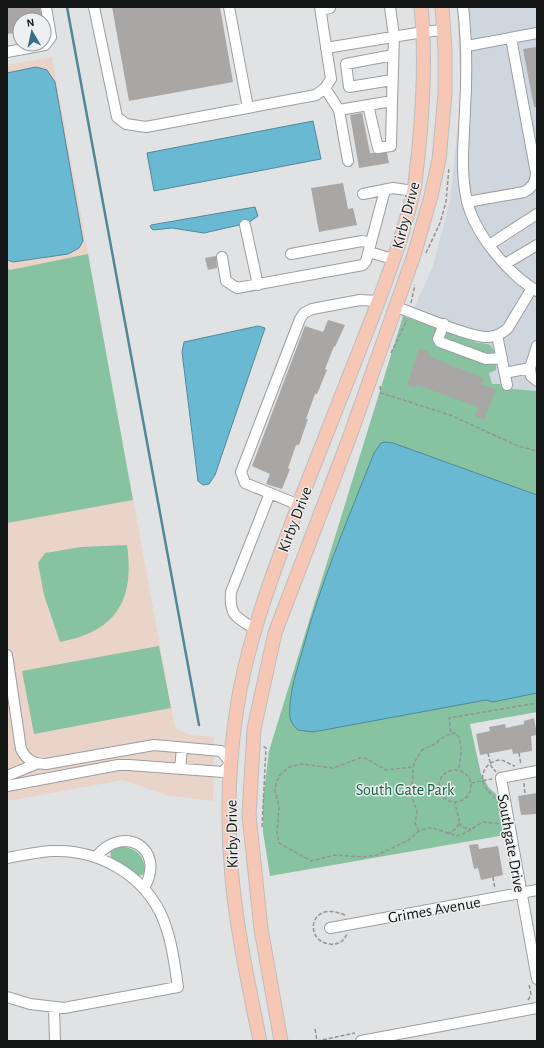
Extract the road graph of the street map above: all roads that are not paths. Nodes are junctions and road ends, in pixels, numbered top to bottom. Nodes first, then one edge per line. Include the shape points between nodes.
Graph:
1 (46, 7) edge
2 (94, 7) edge
3 (229, 7) edge
4 (390, 7) edge
5 (421, 7) edge
6 (442, 7) edge
7 (463, 7) edge
8 (328, 8) edge
9 (444, 30) junction
10 (423, 32) junction
11 (537, 33) edge
12 (394, 36) junction
13 (512, 38) junction
14 (467, 46) junction
15 (326, 48) junction
16 (7, 52) edge
17 (393, 55) junction
18 (392, 80) junction
19 (324, 88) junction
20 (392, 101) junction
21 (368, 105) junction
22 (248, 108) junction
23 (339, 110) junction
24 (348, 161) dead end
25 (385, 190) junction
26 (413, 191) junction
27 (363, 194) dead end
28 (432, 196) junction
29 (467, 202) junction
30 (537, 214) edge
31 (246, 225) dead end
32 (489, 245) junction
33 (537, 245) edge
34 (370, 247) junction
35 (291, 254) dead end
36 (222, 257) dead end
37 (393, 259) junction
38 (505, 264) junction
39 (258, 285) junction
40 (535, 290) edge
41 (378, 301) junction
42 (396, 307) junction
43 (444, 324) junction
44 (497, 335) junction
45 (537, 346) edge
46 (502, 358) junction
47 (530, 368) junction
48 (505, 373) junction
49 (537, 381) edge
50 (507, 385) dead end
51 (270, 494) junction
52 (299, 505) junction
53 (255, 629) junction
54 (7, 655) edge
55 (182, 748) junction
56 (231, 763) junction
57 (36, 764) junction
58 (252, 765) junction
59 (180, 769) junction
60 (537, 771) edge
61 (7, 776) edge
62 (7, 786) edge
63 (96, 857) junction
64 (7, 858) edge
65 (144, 888) junction
66 (537, 890) edge
67 (521, 893) junction
68 (330, 928) dead end
69 (533, 981) edge
70 (7, 997) edge
71 (54, 1008) junction
72 (537, 1008) edge
73 (358, 1037) edge
74 (54, 1041) edge
75 (260, 1041) edge
76 (281, 1041) edge

1 - 16 street via 51,37 45,45
2 - 22 street via 117,117 126,124 146,127
3 - 22 street
4 - 12 street
5 - 10 main road, Kirby Drive
6 - 9 main road, Kirby Drive
7 - 14 street
8 - 15 street
9 - 10 street
9 - 28 main road, Kirby Drive via 445,102
10 - 12 street
10 - 26 main road, Kirby Drive via 420,138
11 - 13 street
12 - 15 street
12 - 17 street
13 - 14 street
13 - 29 street via 536,180 524,192
14 - 29 street via 463,157
15 - 19 street via 331,79
17 - 18 street
17 - 18 street via 346,64 349,87
18 - 20 street
19 - 22 street via 316,95
19 - 23 street
20 - 21 street
20 - 21 street via 391,146 378,148
21 - 23 street
23 - 24 street
25 - 26 street via 393,188
25 - 27 street
25 - 34 street
26 - 28 main road
26 - 37 main road, Kirby Drive
28 - 42 main road, Kirby Drive
29 - 32 street
30 - 32 street
31 - 39 street
32 - 38 street
33 - 38 street
34 - 35 street via 362,241
34 - 37 street
34 - 39 street via 363,265
36 - 39 street via 226,281 231,286 237,288
37 - 41 main road, Kirby Drive
38 - 40 street
40 - 44 street via 508,328
41 - 42 main road
41 - 51 street via 360,300 312,309 304,313 300,319 241,472 245,483
41 - 52 main road, Kirby Drive
42 - 43 street
42 - 58 main road, Kirby Drive via 275,634 254,729
43 - 44 street via 487,337
43 - 46 street via 438,339 440,342 486,359
44 - 46 street
45 - 47 street
46 - 48 street
47 - 48 street
47 - 49 street via 531,376
48 - 50 street
51 - 52 street
51 - 53 street via 231,592 230,607 235,616
52 - 53 main road, Kirby Drive
53 - 56 main road, Kirby Drive via 240,691
54 - 57 street via 21,749 25,756
55 - 56 street via 221,751
55 - 57 street via 154,745
55 - 59 street
56 - 58 main road
56 - 59 street via 222,772
56 - 75 main road, Kirby Drive via 229,814 232,877 240,936
57 - 61 street
58 - 76 main road, Kirby Drive via 249,815 261,929
59 - 62 street via 118,765
60 - 67 street, Southgate Drive via 501,778 504,824
63 - 64 street via 52,851
63 - 65 street via 120,868
63 - 65 street via 106,846 114,842 130,842 140,846 148,855 152,866
65 - 71 street via 167,929 178,987
66 - 67 street, Grimes Avenue
67 - 68 street, Grimes Avenue via 497,891
67 - 69 street, Southgate Drive
70 - 71 street
71 - 74 street
72 - 73 street

